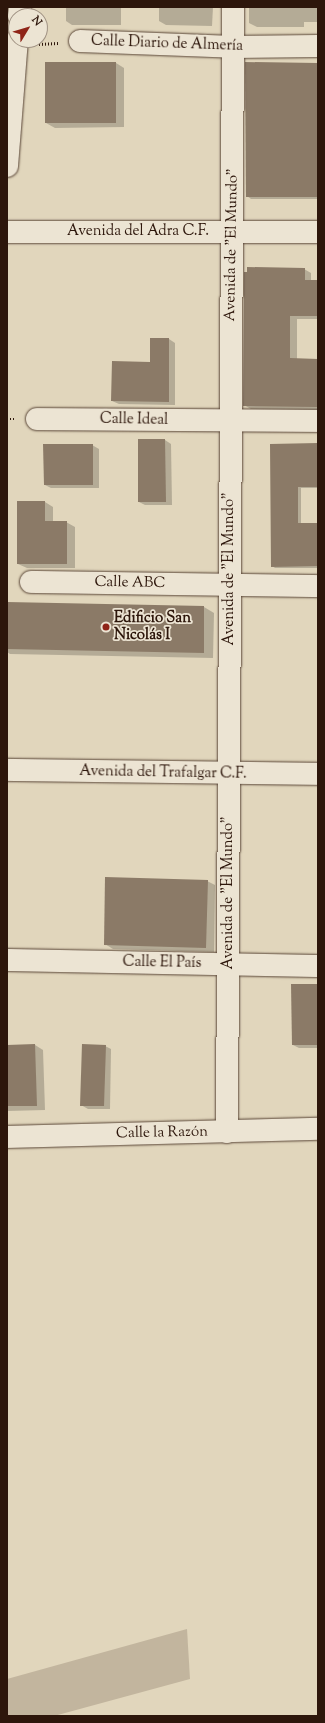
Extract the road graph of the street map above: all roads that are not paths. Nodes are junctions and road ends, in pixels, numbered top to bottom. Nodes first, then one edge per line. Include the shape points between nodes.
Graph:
1 (233, 7) edge
2 (80, 41) road end
3 (318, 46) edge
4 (233, 47) junction
5 (17, 48) edge
6 (7, 166) edge
7 (7, 232) edge
8 (232, 232) junction
9 (318, 232) edge
10 (37, 419) dead end
11 (318, 421) edge
12 (230, 422) junction
13 (31, 582) dead end
14 (230, 584) junction
15 (318, 586) edge
16 (7, 770) edge
17 (229, 774) junction
18 (318, 774) edge
19 (7, 960) edge
20 (228, 964) junction
21 (318, 966) edge
22 (318, 1129) edge
23 (227, 1132) junction
24 (7, 1137) edge

1 - 4 street, Avenida de "El Mundo"
2 - 4 street, Calle Diario de Almería
3 - 4 street, Calle Diario de Almería
4 - 8 street, Avenida de "El Mundo"
5 - 6 street
7 - 8 street, Avenida del Adra C.F.
8 - 9 street, Avenida del Adra C.F.
8 - 12 street, Avenida de "El Mundo"
10 - 12 street, Calle Ideal
11 - 12 street, Calle Ideal via 250,419
12 - 14 street, Avenida de "El Mundo"
13 - 14 street, Calle ABC
14 - 15 street, Calle ABC
14 - 17 street, Avenida de "El Mundo"
16 - 17 street, Avenida del Trafalgar C.F.
17 - 18 street, Avenida del Trafalgar C.F.
17 - 20 street, Avenida de "El Mundo"
19 - 20 street, Calle El País
20 - 21 street, Calle El País
20 - 23 street, Avenida de "El Mundo"
22 - 23 street, Calle la Razón
23 - 24 street, Calle la Razón

